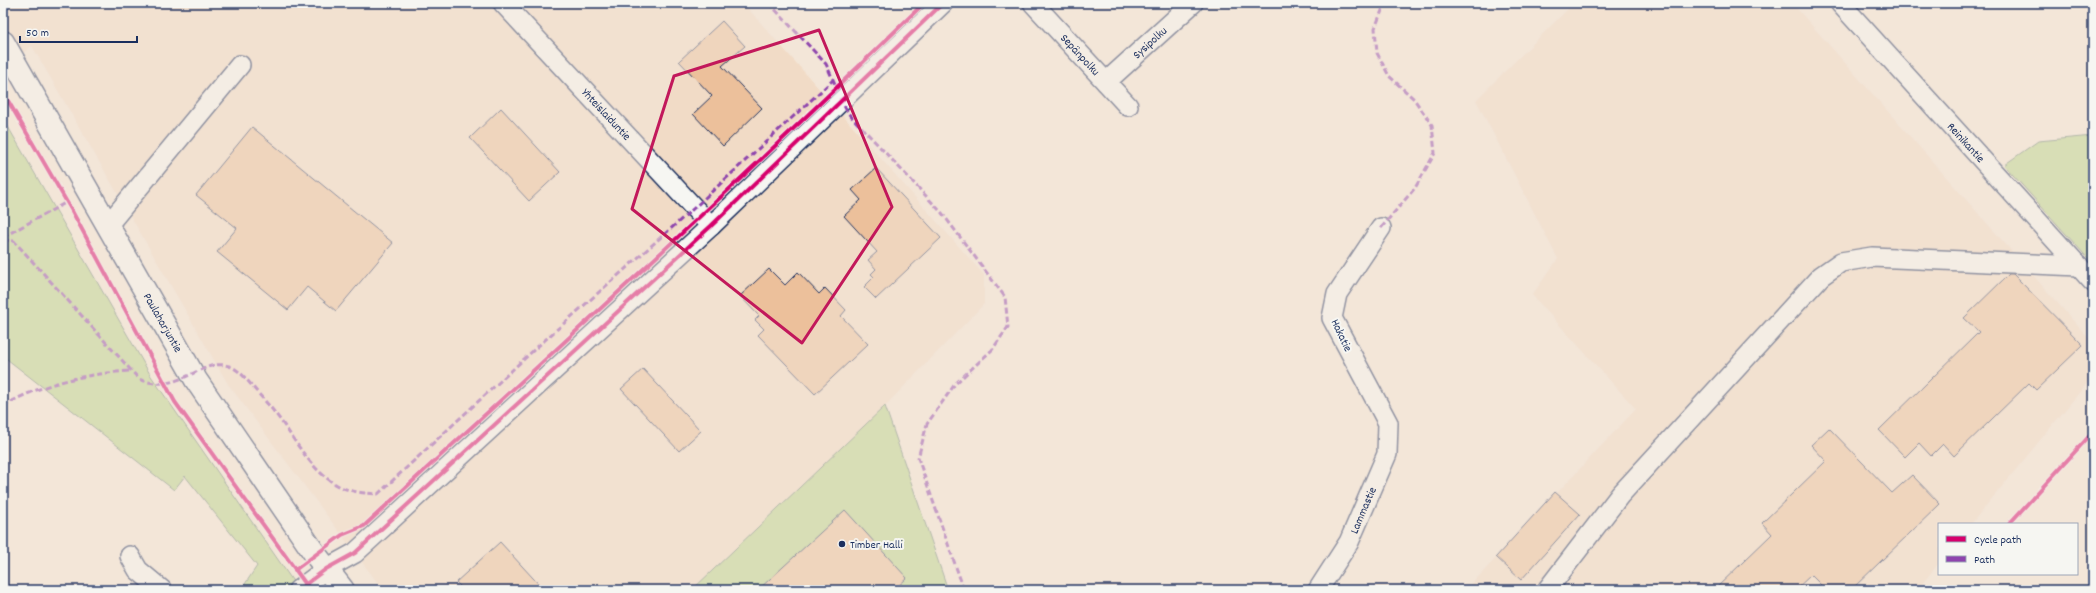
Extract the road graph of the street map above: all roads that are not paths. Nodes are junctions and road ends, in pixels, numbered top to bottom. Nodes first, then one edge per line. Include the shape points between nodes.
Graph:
1 (503, 3) edge
2 (943, 3) edge
3 (1033, 3) edge
4 (1193, 3) edge
5 (1840, 3) edge
6 (3, 42) edge
7 (240, 65) dead end
8 (1106, 82) junction
9 (1128, 106) dead end
10 (107, 226) junction
11 (711, 226) junction
12 (1382, 228) dead end
13 (2078, 266) junction
14 (2093, 282) edge
15 (1388, 423) joint
16 (130, 556) dead end
17 (326, 569) junction
18 (162, 590) edge
19 (298, 590) edge
20 (343, 590) edge
21 (1318, 590) edge
22 (1546, 590) edge

1 - 11 street, Yhteislaiduntie
2 - 11 street
3 - 8 street, Sepänpolku
4 - 8 street, Sysipolku
5 - 13 street, Reinikantie
6 - 10 main road, Paulaharjuntie
7 - 10 street
8 - 9 street, Sepänpolku
10 - 17 main road, Paulaharjuntie via 196,380
11 - 17 street via 355,553
12 - 15 street, Hakatie via 1338,294 1332,318
13 - 14 street, Reinikantie
13 - 22 street via 1872,257 1841,262 1821,276 1620,495
15 - 21 street, Lammastie via 1387,454 1349,542
16 - 18 street via 138,570
17 - 19 street
17 - 20 main road, Paulaharjuntie

